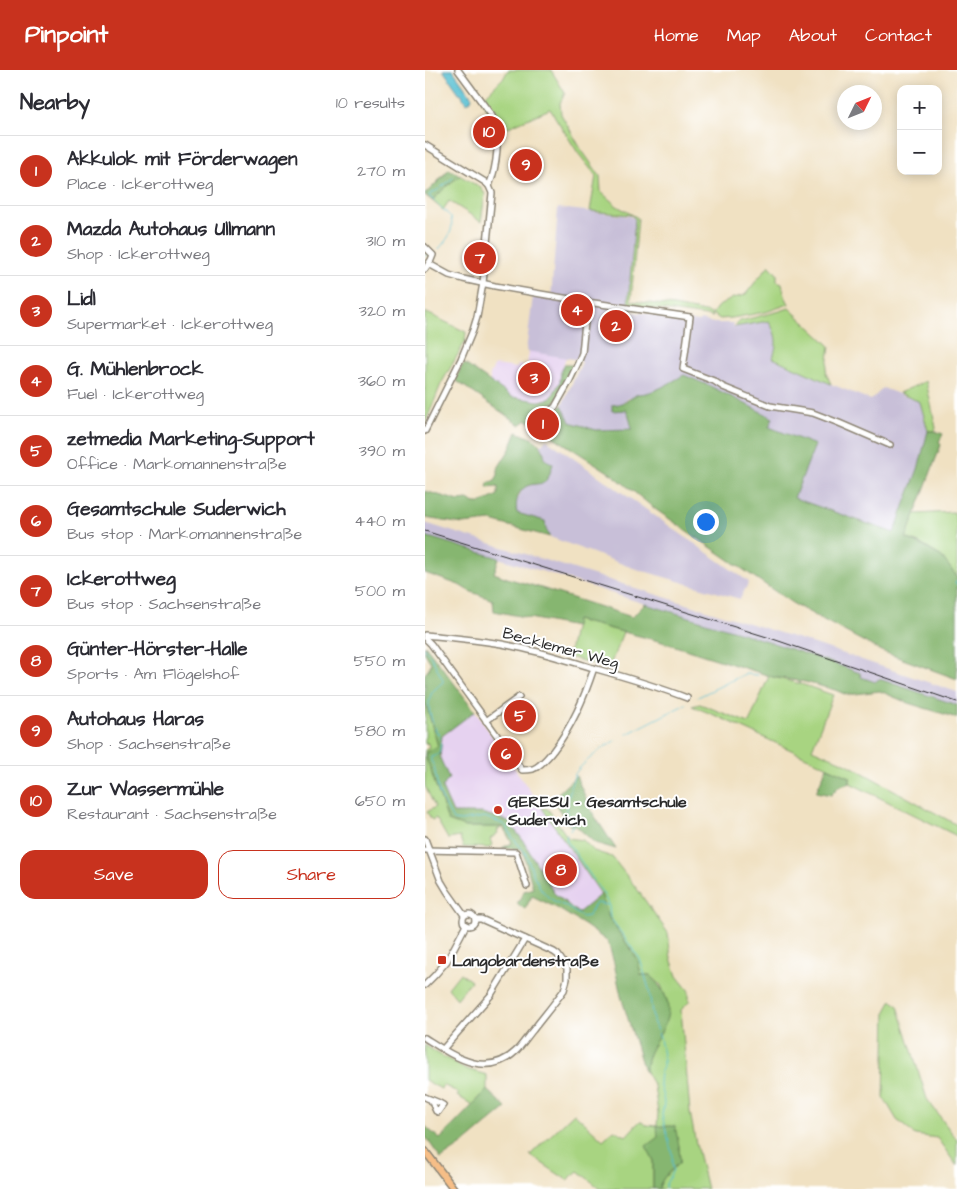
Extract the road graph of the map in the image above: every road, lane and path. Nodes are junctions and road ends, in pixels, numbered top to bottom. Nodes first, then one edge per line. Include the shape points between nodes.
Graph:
1 (458, 70) edge
2 (425, 145) edge
3 (489, 186) junction
4 (425, 247) edge
5 (429, 264) junction
6 (425, 269) edge
7 (483, 283) junction
8 (587, 302) junction
9 (545, 414) dead end
10 (425, 431) edge
11 (890, 445) dead end
12 (425, 636) edge
13 (594, 668) junction
14 (519, 697) dead end
15 (687, 698) dead end
16 (486, 721) junction
17 (425, 839) edge
18 (427, 850) edge
19 (527, 886) dead end
20 (464, 915) junction
21 (475, 919) junction
22 (466, 925) junction
23 (525, 939) junction
24 (425, 984) edge
25 (425, 1038) edge
26 (443, 1049) junction
27 (425, 1097) edge
28 (431, 1100) dead end
29 (425, 1151) edge
30 (454, 1189) edge

1 - 3 street via 495,123 497,144 494,174
2 - 3 street
3 - 7 street via 492,193
4 - 5 street via 433,255
5 - 6 street
5 - 7 street via 449,275
7 - 8 street
7 - 10 street via 473,330
8 - 9 street via 582,353 555,407
8 - 11 street via 690,317 683,369 770,406 813,413
12 - 13 street, Becklemer Weg via 479,640 516,647
12 - 16 street
13 - 15 street, Becklemer Weg
13 - 16 street via 583,701 566,734 549,756 532,770 522,770
14 - 16 street
17 - 18 street
18 - 19 street via 516,852
18 - 20 street via 447,891
20 - 21 street via 471,914
20 - 22 street via 462,920
21 - 22 street via 471,925
21 - 23 street
22 - 24 street via 447,961
23 - 26 street via 491,995
23 - 26 street via 554,952 564,962 567,979 564,990 516,1050 502,1060 475,1064
25 - 26 street
27 - 28 street
29 - 30 main road

